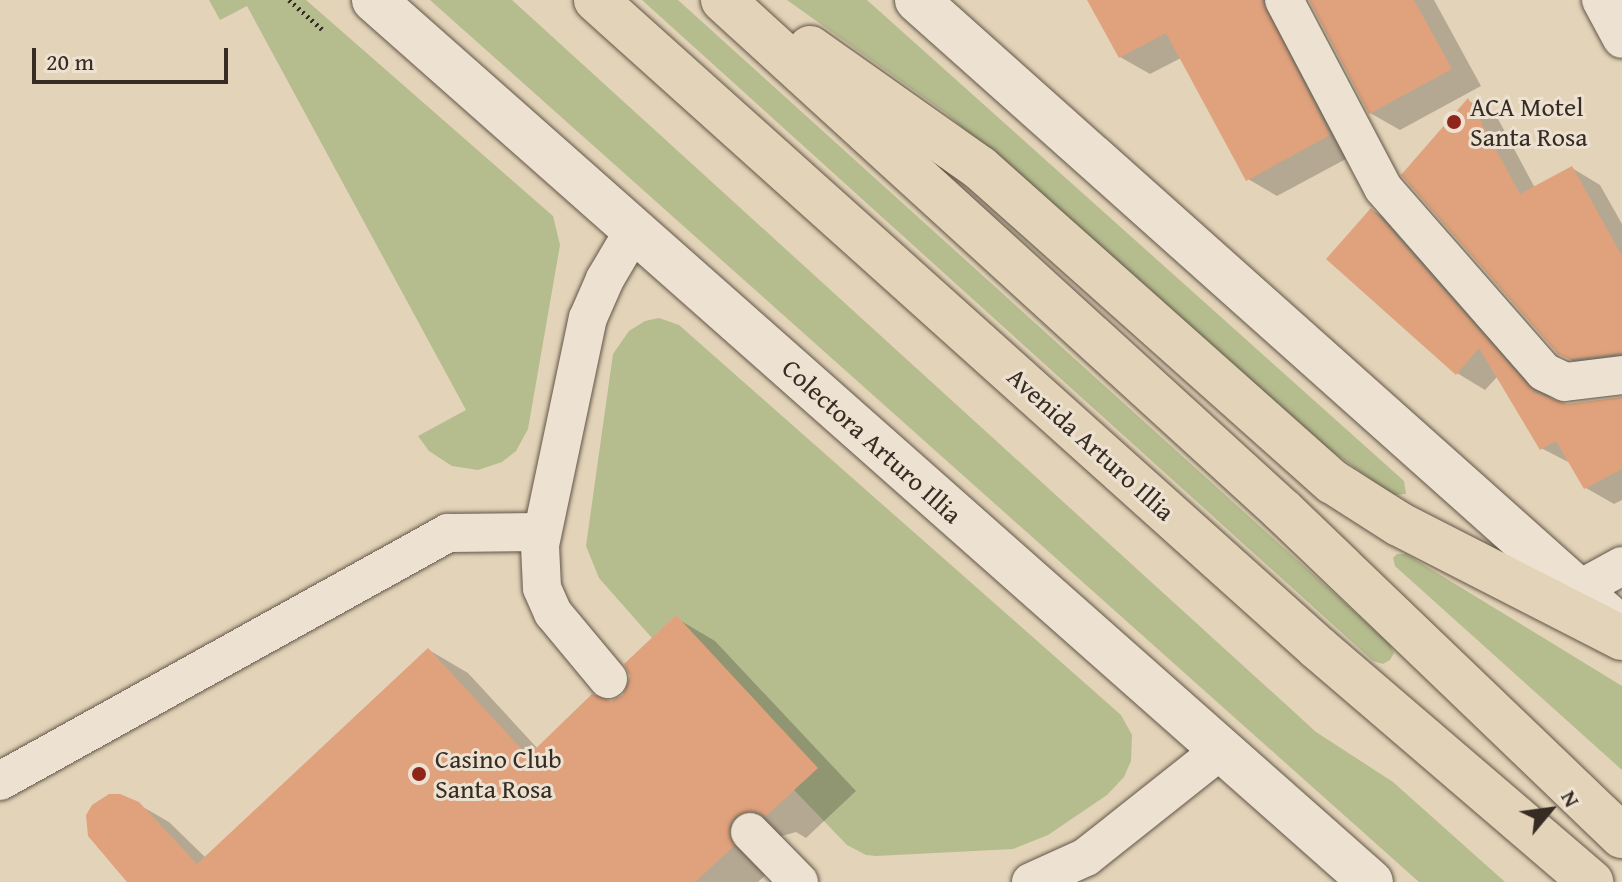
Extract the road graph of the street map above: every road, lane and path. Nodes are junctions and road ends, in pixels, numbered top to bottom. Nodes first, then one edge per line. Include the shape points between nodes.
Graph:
1 (374, 0) edge
2 (596, 0) edge
3 (723, 0) edge
4 (739, 0) edge
5 (917, 0) edge
6 (1284, 0) edge
7 (1601, 0) edge
8 (1622, 39) edge
9 (634, 230) junction
10 (1622, 375) edge
11 (541, 532) junction
12 (1622, 566) edge
13 (1578, 590) junction
14 (1622, 629) edge
15 (1622, 638) edge
16 (608, 679) dead end
17 (1221, 750) junction
18 (1467, 779) junction
19 (0, 781) edge
20 (750, 832) dead end
21 (1622, 836) edge
22 (799, 882) edge
23 (1031, 882) edge
24 (1371, 882) edge
25 (1561, 882) edge
26 (1591, 882) edge

1 - 9 street, Colectora Arturo Illia
2 - 18 highway, Avenida Arturo Illia
3 - 21 highway via 1292,520
4 - 15 highway via 969,159 1333,482 1399,524
5 - 13 street
6 - 10 lane via 1383,188 1544,372 1565,382
7 - 8 lane
9 - 11 lane via 588,318
9 - 17 street, Colectora Arturo Illia
11 - 16 lane via 539,560 547,600 560,625
11 - 19 lane via 448,533
12 - 13 lane
13 - 14 street
17 - 23 lane via 1086,857
17 - 24 street, Colectora Arturo Illia
18 - 25 highway
18 - 26 highway, Avenida Arturo Illia
20 - 22 lane

